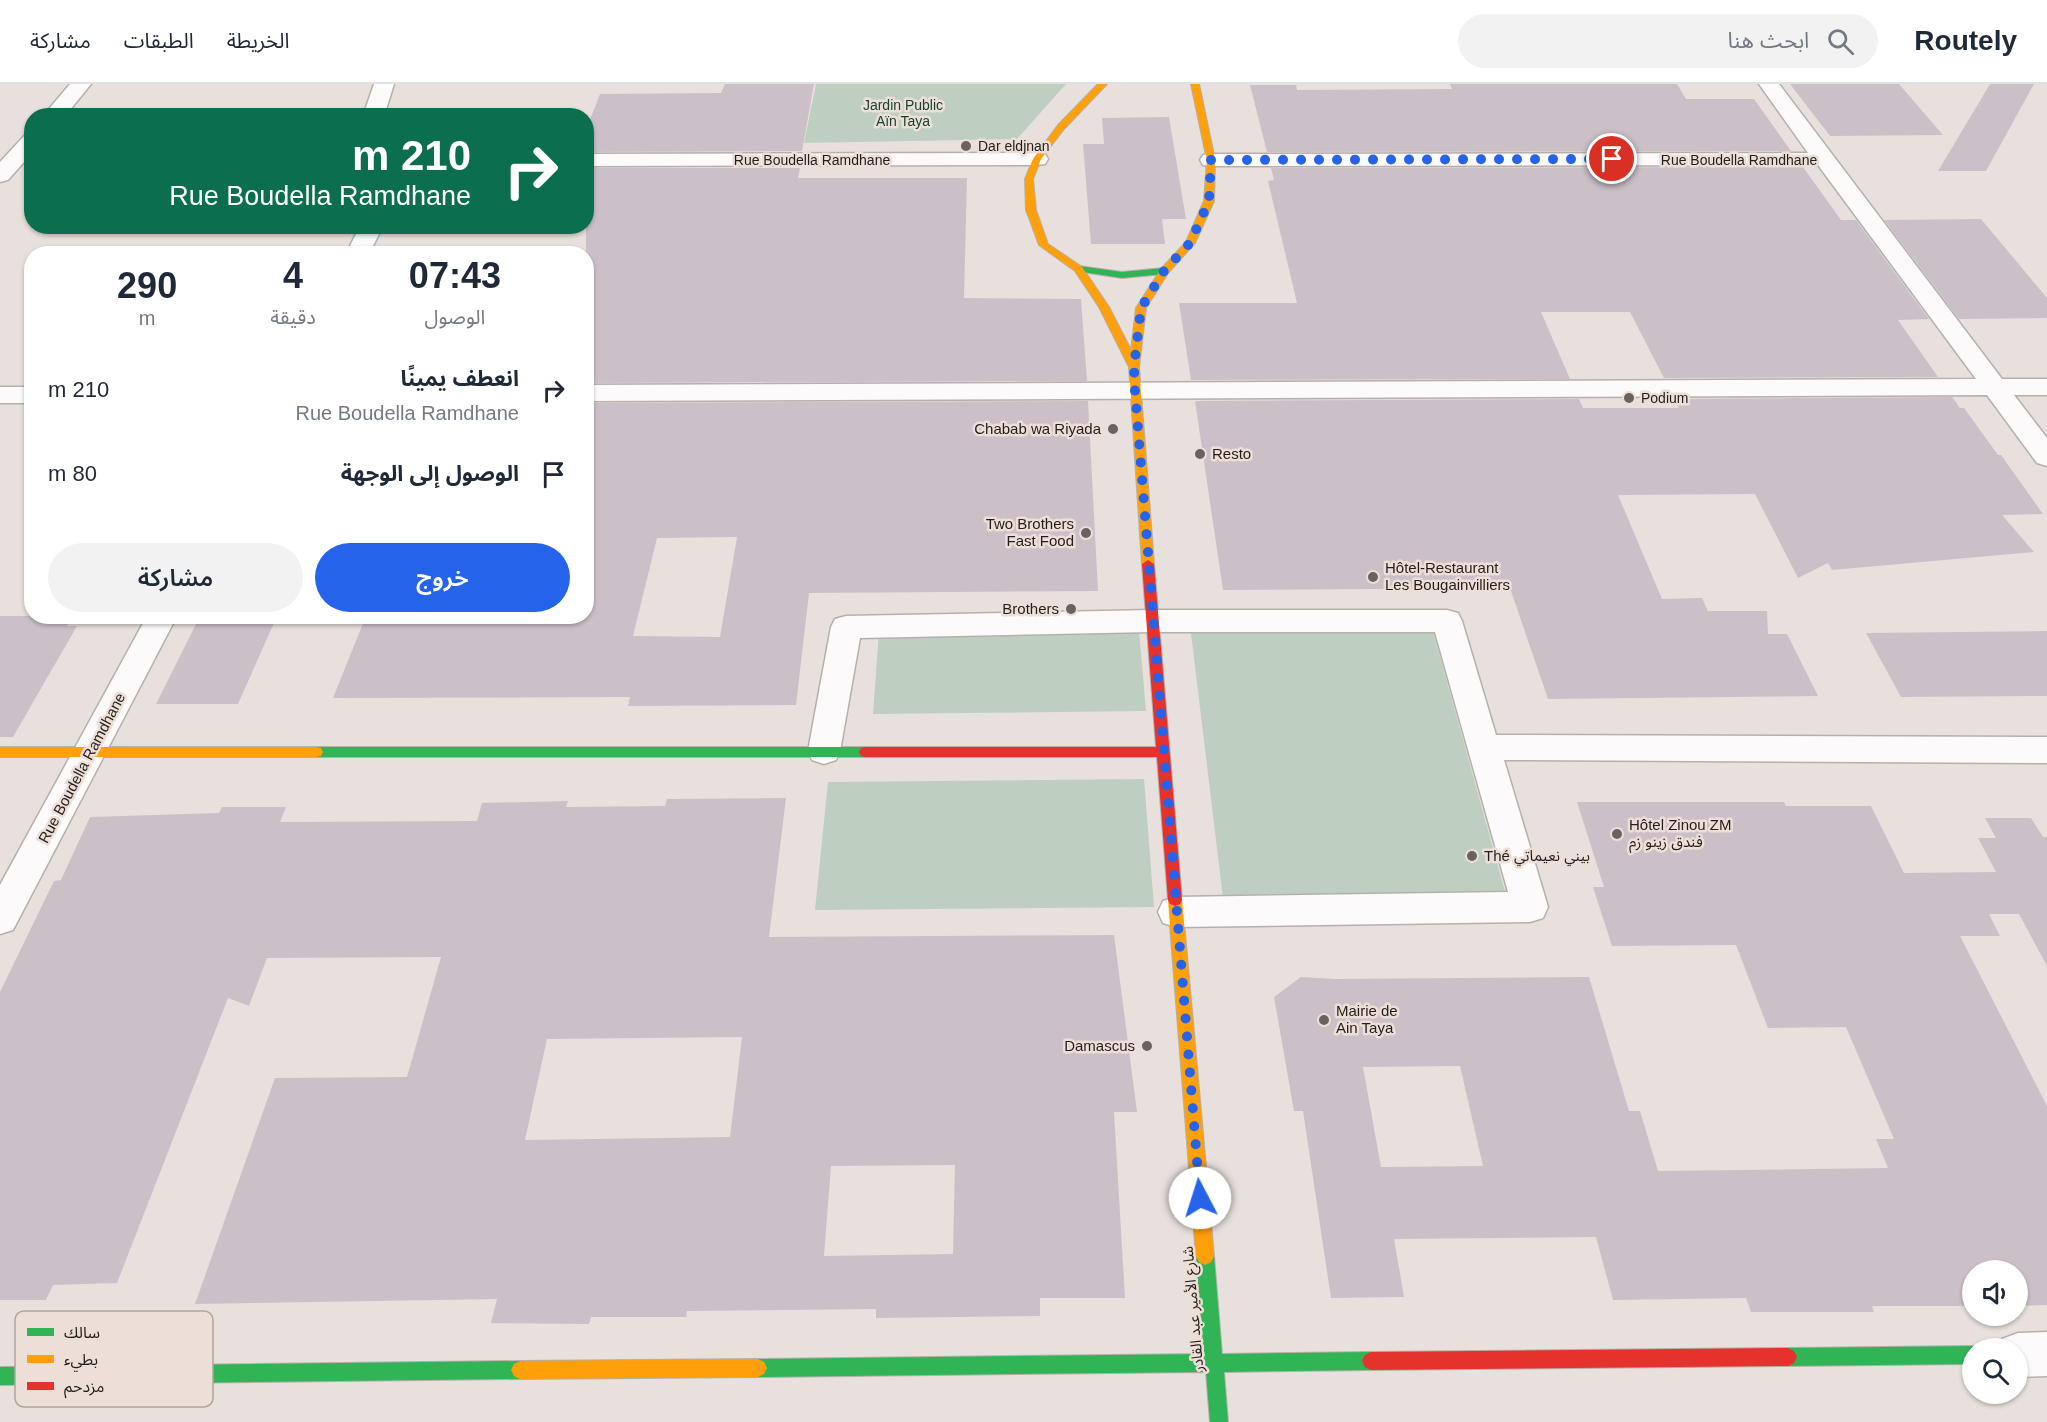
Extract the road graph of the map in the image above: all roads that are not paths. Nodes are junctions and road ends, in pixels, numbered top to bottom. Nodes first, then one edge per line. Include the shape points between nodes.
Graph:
1 (81, 84) edge
2 (384, 84) edge
3 (1103, 84) edge
4 (1769, 84) edge
5 (1192, 87) edge
6 (60, 108) edge
7 (376, 108) edge
8 (24, 148) edge
9 (1038, 159) junction
10 (1824, 159) junction
11 (594, 160) edge
12 (1211, 160) junction
13 (11, 163) edge
14 (1078, 269) junction
15 (1164, 271) junction
16 (1134, 379) junction
17 (1996, 386) junction
18 (2047, 387) edge
19 (594, 393) edge
20 (0, 395) edge
21 (24, 395) edge
22 (2047, 457) edge
23 (1152, 621) junction
24 (158, 624) edge
25 (1483, 747) junction
26 (2047, 750) edge
27 (824, 751) junction
28 (0, 752) edge
29 (92, 752) junction
30 (1163, 752) junction
31 (1176, 912) junction
32 (0, 919) edge
33 (2028, 1354) edge
34 (2047, 1354) edge
35 (1962, 1355) edge
36 (1214, 1365) junction
37 (213, 1374) edge
38 (0, 1376) edge
39 (15, 1376) edge
40 (1219, 1422) edge

1 - 6 street
2 - 7 street
3 - 9 main road, شارع الأمير عبد القادر via 1061,127
4 - 10 street
5 - 12 main road, شارع الأمير عبد القادر
8 - 13 street
9 - 11 street, Rue Boudella Ramdhane
9 - 14 main road, شارع الأمير عبد القادر via 1029,179 1031,210 1044,245
10 - 12 street, Rue Boudella Ramdhane
10 - 17 street, Rue Boudella Ramdhane
12 - 15 main road, شارع الأمير عبد القادر via 1209,201 1190,243
14 - 15 main road, شارع الأمير عبد القادر via 1122,275
14 - 16 main road, شارع الأمير عبد القادر via 1104,307
15 - 16 main road, شارع الأمير عبد القادر via 1141,308
16 - 17 street
16 - 19 street
16 - 23 main road, شارع الأمير عبد القادر
17 - 18 street
17 - 22 street, Rue Boudella Ramdhane
20 - 21 street
23 - 25 street via 1447,621
23 - 27 street via 846,627
23 - 30 main road, شارع الأمير عبد القادر
24 - 29 street, Rue Boudella Ramdhane
25 - 26 street
25 - 31 street via 1530,907
27 - 29 main road
27 - 30 main road
28 - 29 main road
29 - 32 street, Rue Boudella Ramdhane
30 - 31 main road, شارع الأمير عبد القادر
31 - 36 main road, شارع الأمير عبد القادر
33 - 34 street
35 - 36 main road
36 - 37 main road
36 - 40 main road, شارع الأمير عبد القادر
38 - 39 main road

